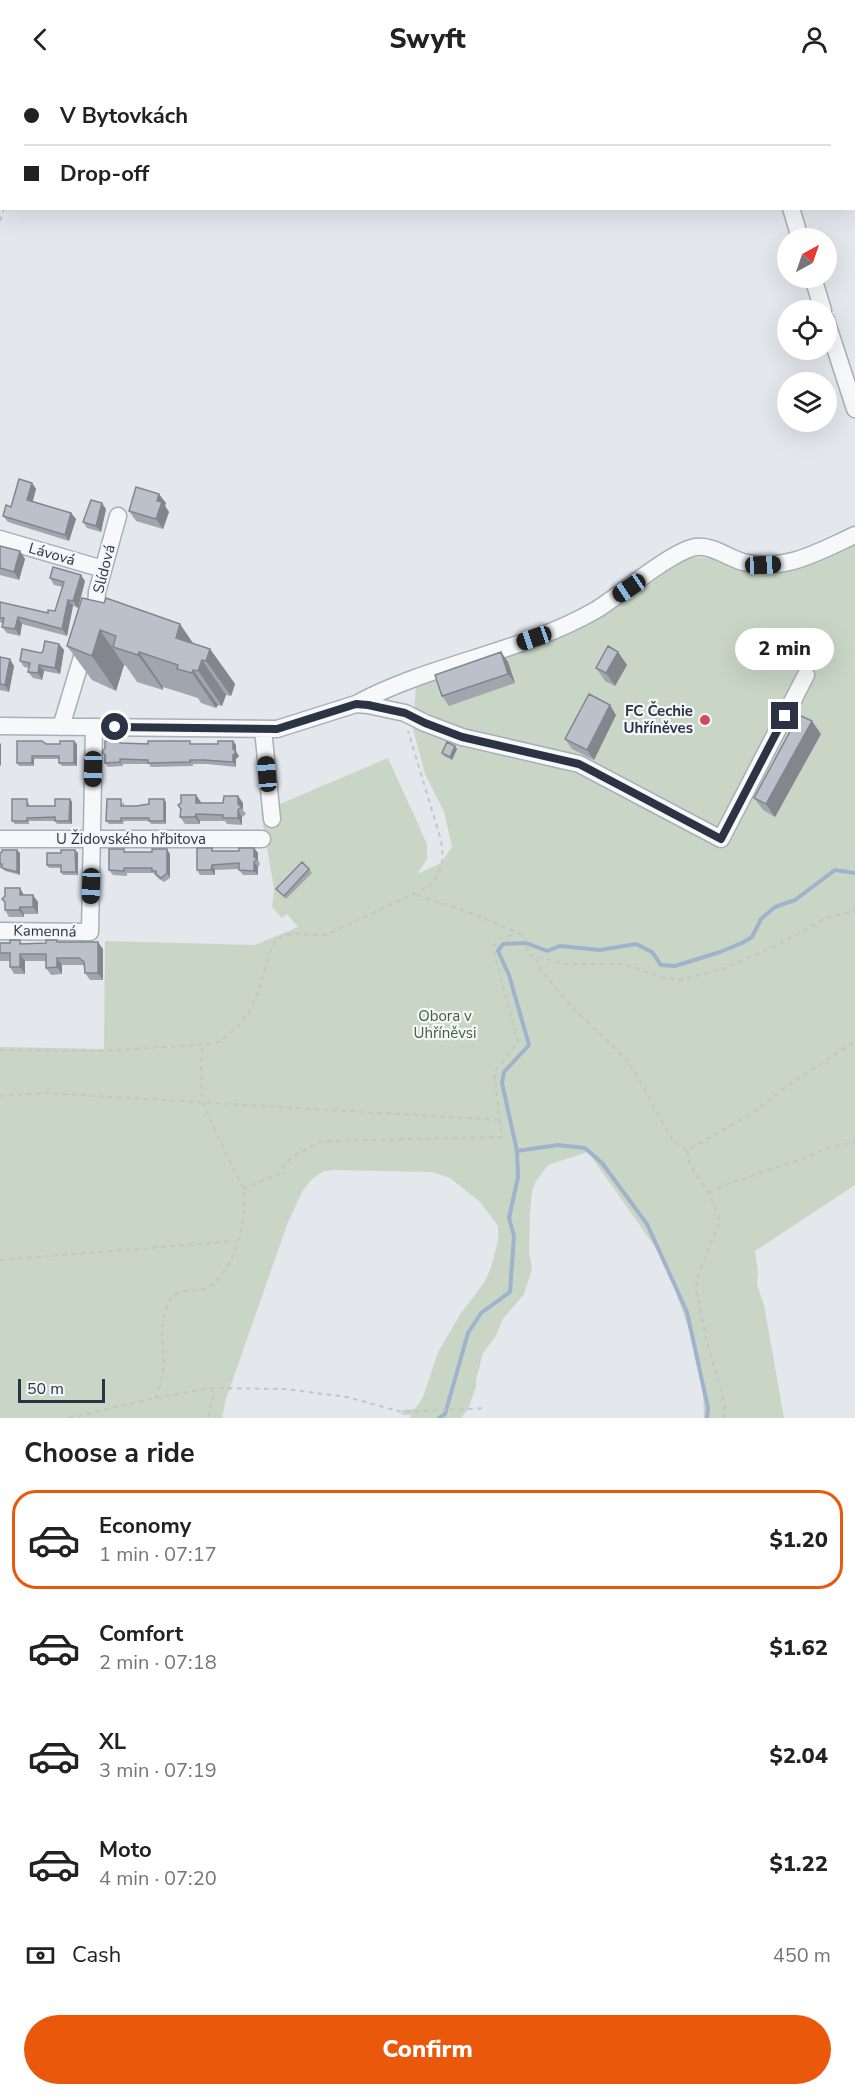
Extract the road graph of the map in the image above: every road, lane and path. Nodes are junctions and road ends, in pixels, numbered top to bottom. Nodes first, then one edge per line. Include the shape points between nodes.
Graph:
1 (792, 210) edge
2 (797, 228) edge
3 (837, 354) edge
4 (855, 409) edge
5 (118, 516) dead end
6 (855, 535) edge
7 (0, 539) edge
8 (103, 569) junction
9 (806, 675) dead end
10 (412, 679) junction
11 (356, 704) junction
12 (405, 713) junction
13 (0, 726) edge
14 (61, 727) junction
15 (94, 727) junction
16 (263, 729) junction
17 (272, 819) dead end
18 (0, 839) edge
19 (262, 839) dead end
20 (93, 840) junction
21 (415, 894) junction
22 (855, 911) edge
23 (0, 931) edge
24 (516, 933) junction
25 (536, 958) junction
26 (855, 1041) edge
27 (202, 1044) junction
28 (0, 1050) edge
29 (0, 1096) edge
30 (203, 1101) junction
31 (500, 1120) junction
32 (855, 1143) edge
33 (687, 1151) junction
34 (243, 1189) junction
35 (709, 1193) junction
36 (238, 1241) junction
37 (0, 1260) edge
38 (210, 1388) junction
39 (155, 1398) junction
40 (486, 1408) dead end
41 (69, 1418) edge
42 (208, 1418) edge
43 (724, 1418) edge

1 - 2 street
3 - 4 street
5 - 8 street, Slídová
6 - 10 street via 802,560 778,564 742,562 712,549 696,547 677,555 596,610 554,631
7 - 8 street, Lávová
8 - 14 street, Slídová via 101,612
9 - 12 street via 721,839 579,764 462,737
10 - 11 street
10 - 12 street
11 - 12 street
11 - 16 street via 277,729
12 - 21 path via 443,857 438,877
13 - 14 street
14 - 15 street
15 - 16 street
15 - 20 street
16 - 17 street
18 - 20 street, U Židovského hřbitova
19 - 20 street, U Židovského hřbitova
20 - 23 street, Kamenná via 90,932
21 - 24 path
21 - 27 path via 328,934 293,933 277,938 252,1009 225,1038 215,1044
22 - 25 path via 826,918 725,968 680,980 625,964 566,964
24 - 25 path via 526,938 526,950
24 - 31 path via 499,939 493,948 518,1042 494,1072
25 - 33 path via 540,969 569,1004 629,1062 673,1141
26 - 33 path via 755,1111
27 - 28 path via 99,1051
27 - 30 path
29 - 30 path via 45,1093
30 - 31 path
30 - 34 path
31 - 34 path via 502,1137 322,1141 292,1157 277,1175
32 - 35 path via 827,1148
33 - 35 path via 690,1165
34 - 36 path via 244,1210
35 - 43 path via 720,1221 698,1275 696,1290 725,1405
36 - 37 path
36 - 39 path via 216,1282 171,1297 163,1325 162,1385
38 - 39 path
38 - 40 path via 286,1389 347,1397 402,1412
38 - 42 path via 214,1393
39 - 41 path

